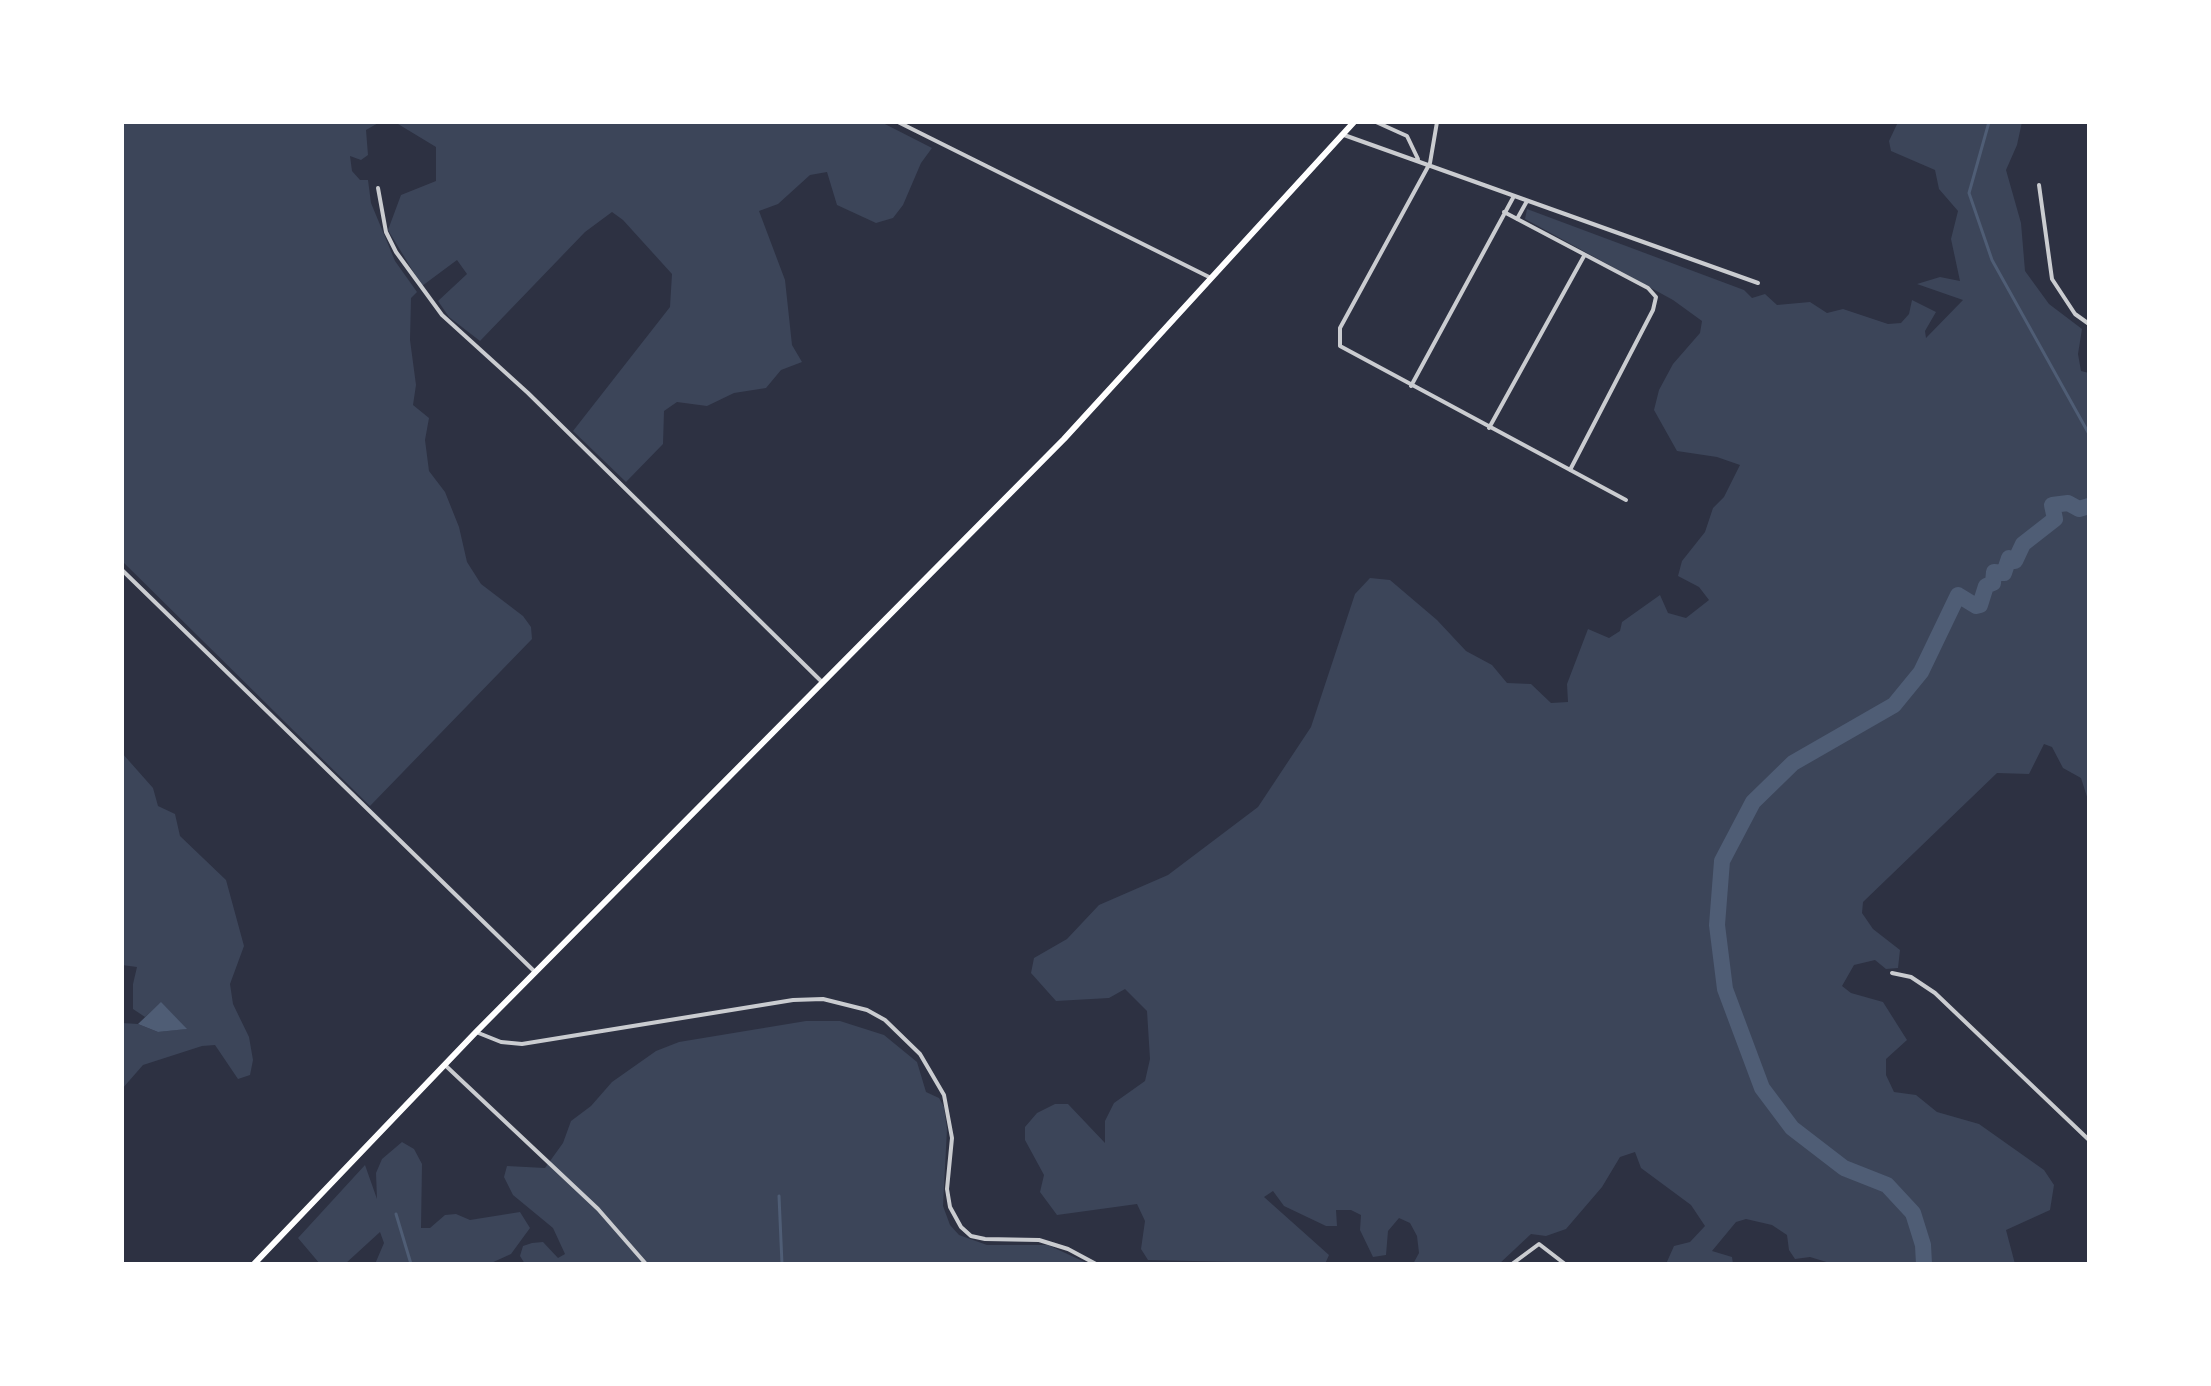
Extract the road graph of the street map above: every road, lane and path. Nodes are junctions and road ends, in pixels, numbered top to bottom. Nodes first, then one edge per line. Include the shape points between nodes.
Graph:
1 (898, 122) edge
2 (1354, 122) edge
3 (1376, 122) edge
4 (1437, 122) edge
5 (1344, 135) junction
6 (1418, 159) junction
7 (1430, 163) junction
8 (2039, 185) dead end
9 (378, 188) dead end
10 (1514, 196) junction
11 (1527, 201) junction
12 (1504, 212) junction
13 (1517, 219) junction
14 (1584, 256) junction
15 (1212, 279) junction
16 (1758, 283) dead end
17 (2089, 324) edge
18 (1411, 386) junction
19 (1489, 428) junction
20 (1570, 470) junction
21 (1626, 500) dead end
22 (122, 570) edge
23 (822, 682) junction
24 (535, 972) junction
25 (1892, 973) dead end
26 (476, 1032) junction
27 (446, 1066) junction
28 (2089, 1140) edge
29 (254, 1264) edge
30 (646, 1264) edge
31 (1096, 1264) edge
32 (1512, 1264) edge
33 (1565, 1264) edge

1 - 15 street
2 - 5 main road
3 - 6 street via 1407,136
4 - 7 street
5 - 6 street
5 - 15 main road
6 - 7 street
7 - 10 street
7 - 18 street via 1338,338 1345,351
8 - 17 street via 2052,279 2075,314
9 - 23 street via 386,232 396,252 442,315
10 - 11 street
10 - 12 street
11 - 13 street
11 - 16 street
12 - 13 street
12 - 18 street
13 - 14 street
14 - 19 street
14 - 20 street via 1648,288 1656,301
15 - 23 main road via 1064,439
18 - 19 street
19 - 20 street
20 - 21 street
22 - 24 street
23 - 24 main road
24 - 26 main road
25 - 28 street via 1911,977 1935,993
26 - 27 main road
26 - 31 street via 522,1044 793,1000 823,999 867,1010 913,1046 944,1095 952,1138 947,1189 961,1227 985,1239 1039,1240
27 - 29 main road
27 - 30 street via 587,1198
32 - 33 street via 1539,1244

